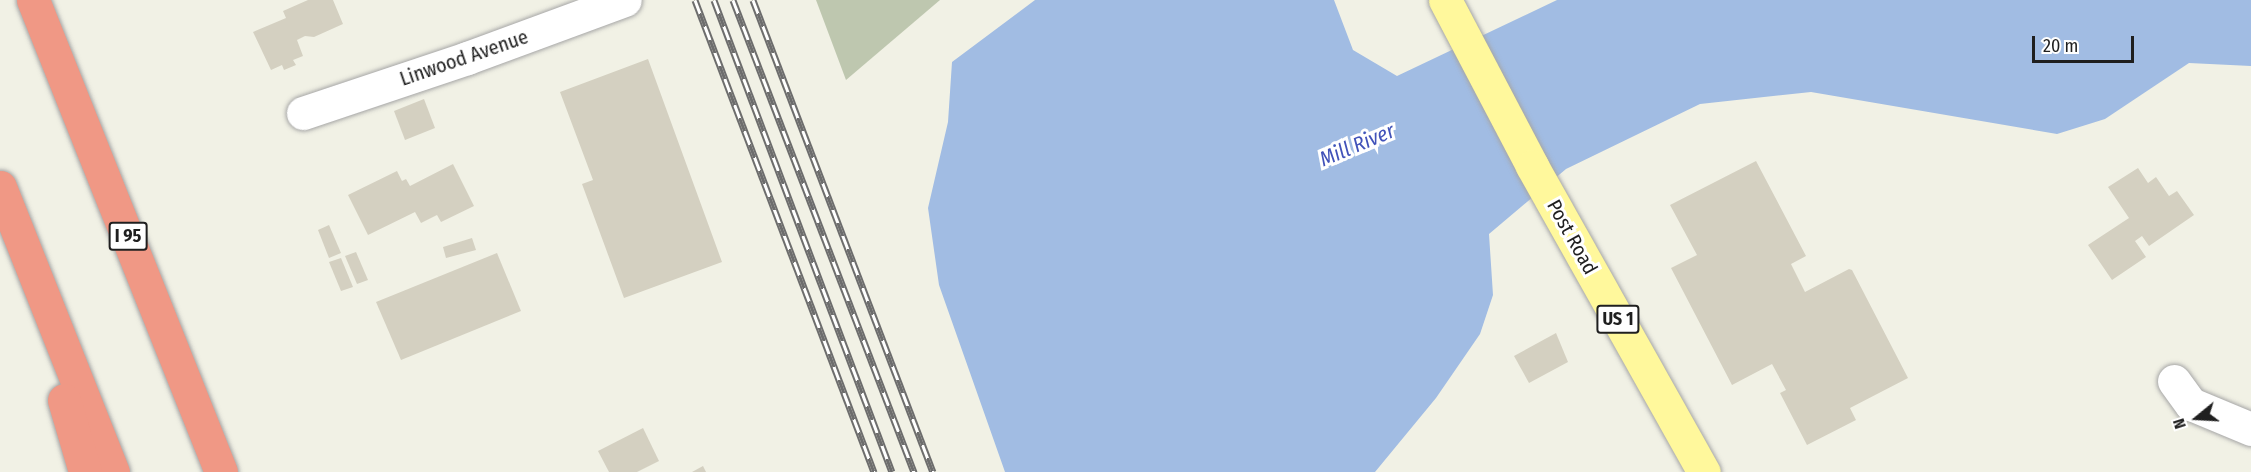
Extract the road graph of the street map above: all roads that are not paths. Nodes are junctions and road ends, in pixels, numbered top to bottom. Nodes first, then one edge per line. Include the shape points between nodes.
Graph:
1 (33, 0) edge
2 (625, 0) edge
3 (1445, 0) edge
4 (303, 112) dead end
5 (1, 189) edge
6 (2174, 381) dead end
7 (2251, 429) edge
8 (85, 472) edge
9 (113, 472) edge
10 (221, 472) edge
11 (1704, 472) edge

1 - 10 highway, I 95
2 - 4 street, Linwood Avenue
3 - 11 main road, Post Road / US 1 via 1532,166
5 - 8 highway
5 - 9 highway
6 - 7 street via 2192,404

